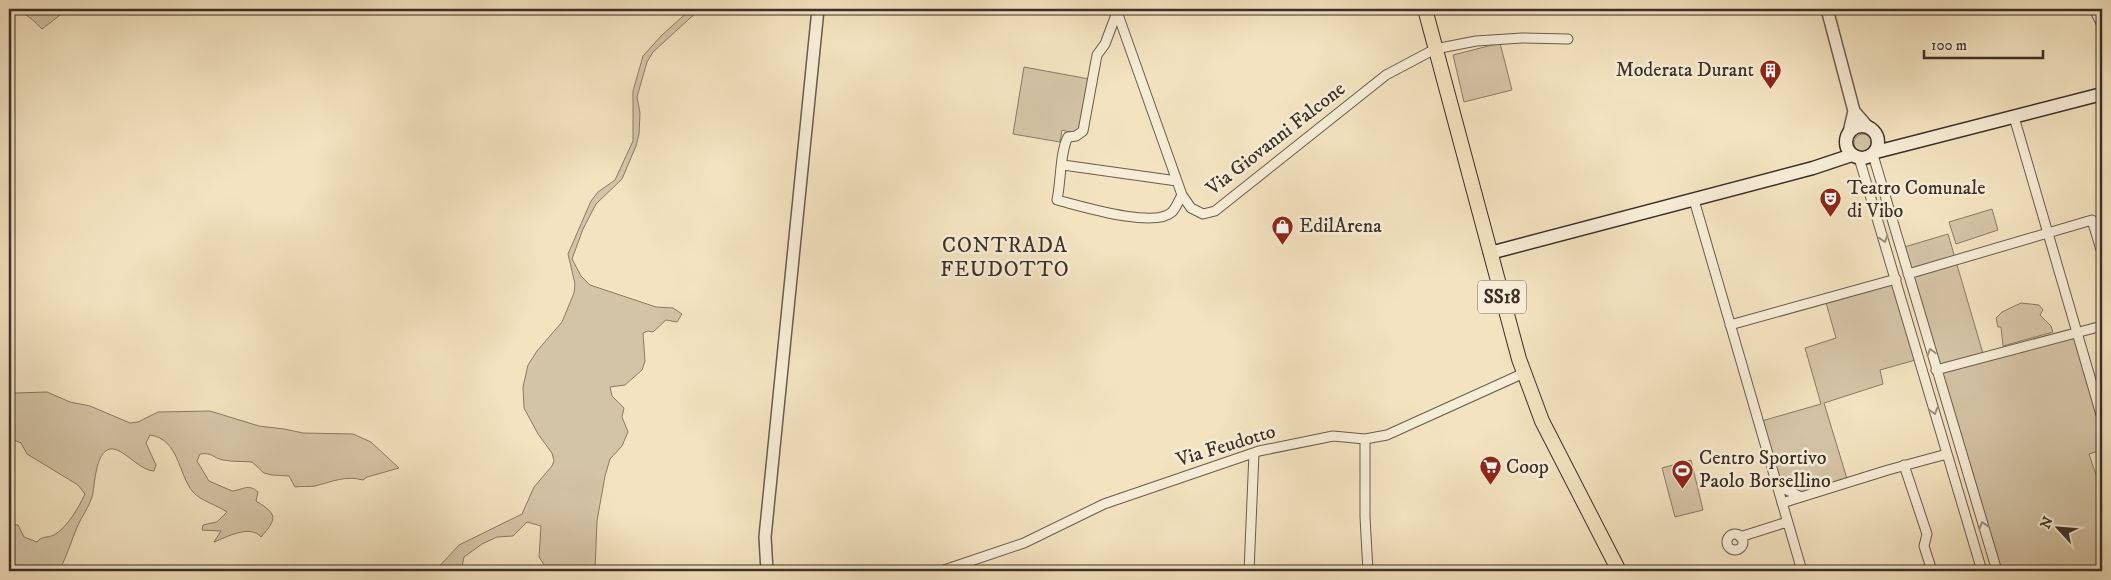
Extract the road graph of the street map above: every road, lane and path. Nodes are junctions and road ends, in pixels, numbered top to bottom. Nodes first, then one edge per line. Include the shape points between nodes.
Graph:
1 (818, 9) edge
2 (1425, 9) edge
3 (1827, 9) edge
4 (2094, 9) edge
5 (1116, 11) edge
6 (2102, 25) edge
7 (1568, 39) dead end
8 (1435, 48) junction
9 (2102, 94) edge
10 (1854, 111) junction
11 (2014, 117) junction
12 (1871, 129) junction
13 (1848, 136) junction
14 (1914, 142) junction
15 (1874, 153) junction
16 (1856, 157) junction
17 (1063, 165) junction
18 (1814, 168) junction
19 (1177, 180) junction
20 (1182, 195) junction
21 (1694, 200) junction
22 (2048, 233) junction
23 (1490, 253) junction
24 (2102, 254) edge
25 (1908, 274) junction
26 (1896, 279) junction
27 (1730, 325) junction
28 (2102, 326) edge
29 (2076, 332) junction
30 (1936, 370) junction
31 (1524, 373) junction
32 (2102, 418) edge
33 (1365, 438) junction
34 (1254, 453) junction
35 (1947, 454) junction
36 (1904, 465) junction
37 (1777, 485) junction
38 (1801, 497) junction
39 (1782, 503) junction
40 (1787, 522) junction
41 (1771, 527) junction
42 (1740, 537) dead end
43 (1792, 538) junction
44 (767, 571) edge
45 (941, 571) edge
46 (1249, 571) edge
47 (1368, 571) edge
48 (1619, 571) edge
49 (1802, 571) edge
50 (1932, 571) edge
51 (1982, 571) edge
52 (1997, 571) edge

1 - 44 street via 765,537
2 - 8 main road, SS18
3 - 10 street
4 - 6 street
5 - 17 street via 1097,55 1083,131 1068,137 1063,146
5 - 19 street, Via Giovanni Falcone
7 - 8 street via 1476,41
8 - 20 street, Via Giovanni Falcone via 1386,75 1215,211 1203,214 1192,208
8 - 23 main road, SS18
9 - 11 main road
10 - 12 street
10 - 13 street
11 - 14 main road
11 - 22 street
12 - 13 main road via 1857,127
12 - 14 main road via 1893,140
12 - 15 main road via 1879,142
13 - 16 main road via 1848,149
13 - 18 main road via 1836,154
14 - 15 main road
15 - 16 main road
15 - 25 street
16 - 18 main road
16 -> 26 street
17 - 19 street
17 - 20 street via 1057,200 1152,219 1172,212
18 - 21 main road
19 - 20 street, Via Giovanni Falcone
21 - 23 main road
21 - 27 street
22 - 24 street via 2092,220
22 - 25 street
22 - 29 street
23 - 31 main road, SS18
30 -> 25 street
26 - 27 street
26 -> 35 street
27 - 37 street
28 - 29 street
29 - 30 street
29 - 32 street
52 -> 30 street
31 - 33 street, Via Feudotto via 1387,435
31 - 48 main road, SS18 via 1542,421
33 - 34 street, Via Feudotto via 1333,436
33 - 47 street
34 - 45 street, Via Feudotto via 1104,504 1024,543
34 - 46 street
35 - 36 street
35 - 51 street
36 - 38 street
36 - 50 street via 1926,534 1924,546
37 - 38 street
37 - 39 street
38 - 39 street
39 - 40 street
40 - 41 street
40 - 43 street
41 - 42 street
41 - 43 street
43 - 49 street

